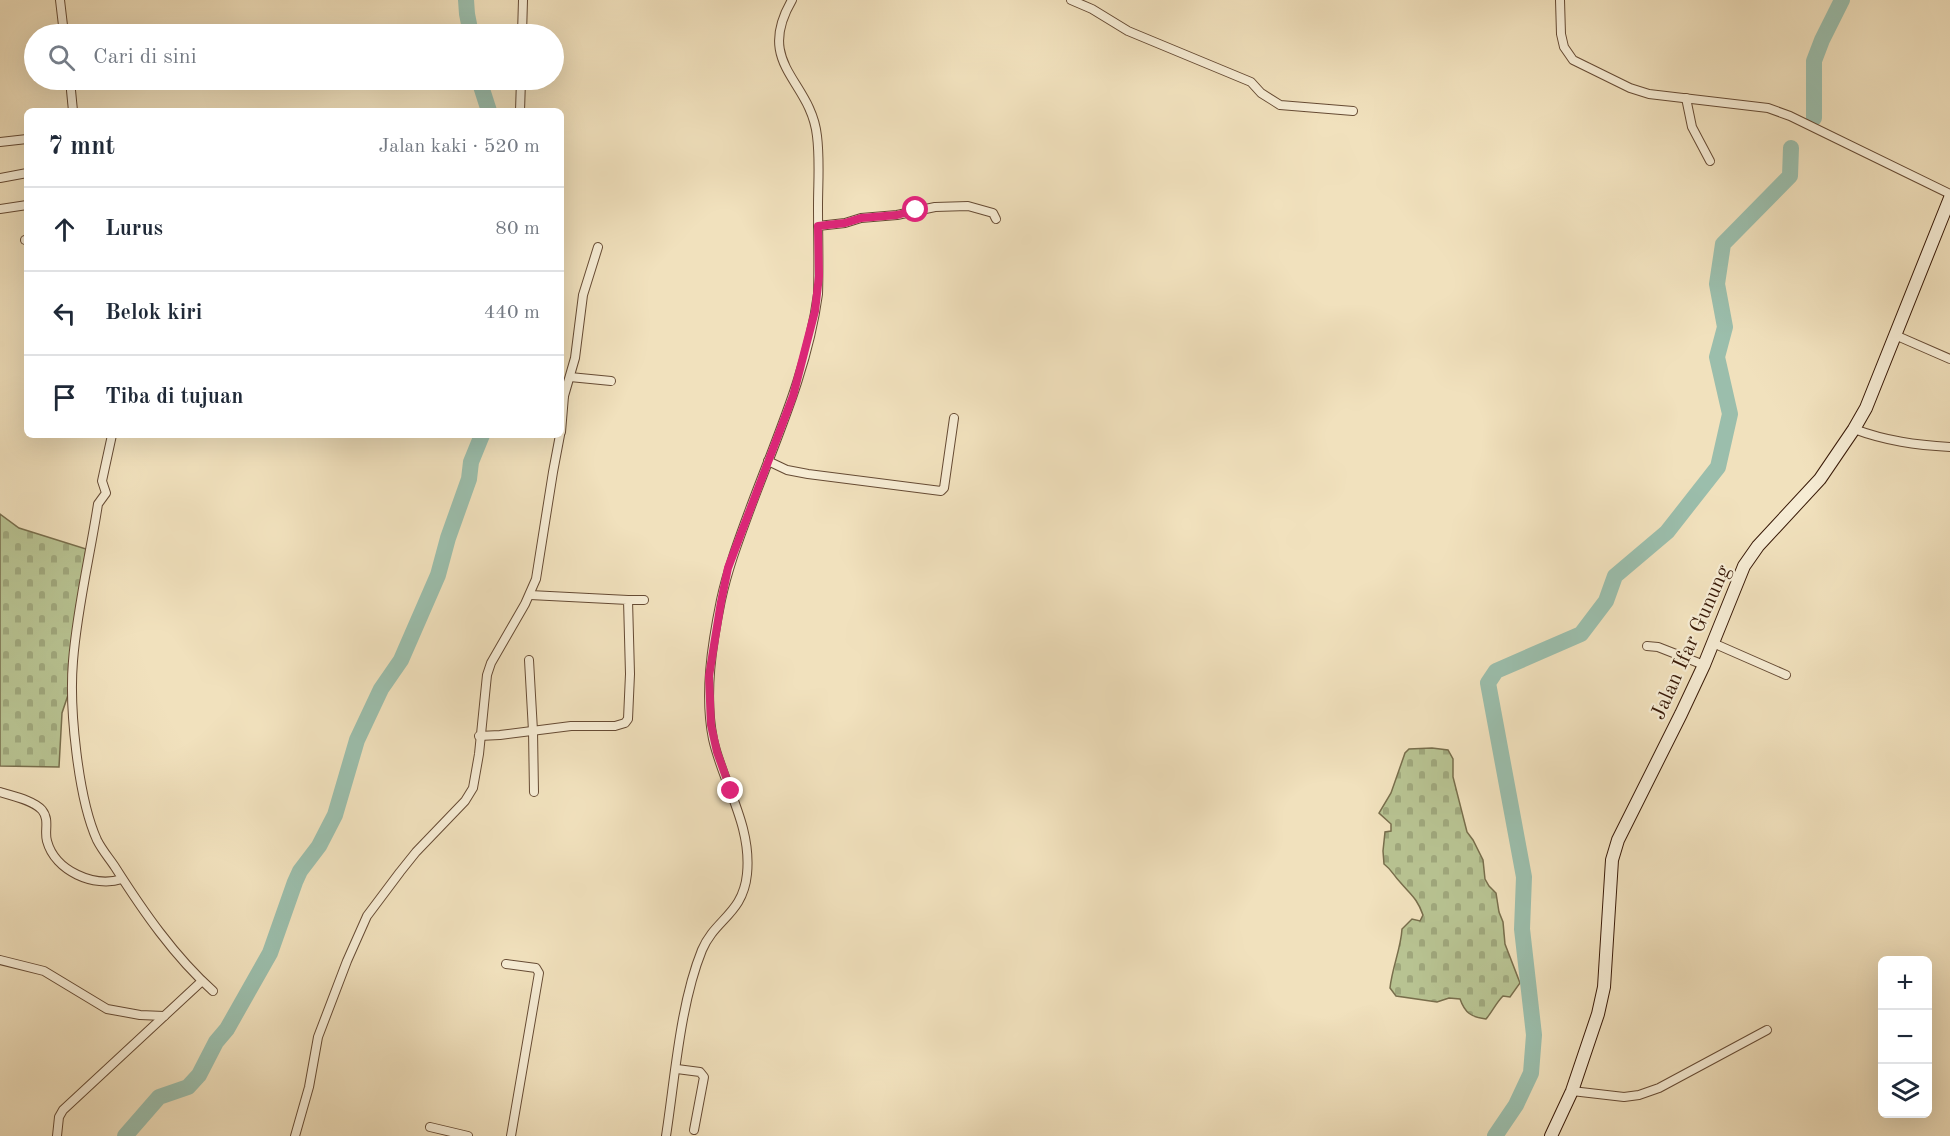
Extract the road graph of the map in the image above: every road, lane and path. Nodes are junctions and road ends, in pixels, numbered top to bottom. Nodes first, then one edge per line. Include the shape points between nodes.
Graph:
1 (60, 0) edge
2 (524, 0) edge
3 (792, 0) edge
4 (1071, 0) edge
5 (1560, 0) edge
6 (63, 24) edge
7 (523, 24) edge
8 (71, 90) edge
9 (521, 90) edge
10 (1686, 98) junction
11 (73, 108) edge
12 (520, 108) edge
13 (1353, 111) dead end
14 (24, 140) edge
15 (0, 142) edge
16 (1710, 161) dead end
17 (24, 174) edge
18 (0, 178) edge
19 (1950, 196) edge
20 (24, 205) edge
21 (0, 209) edge
22 (996, 219) dead end
23 (818, 226) junction
24 (1944, 228) edge
25 (598, 247) dead end
26 (1895, 335) junction
27 (1950, 359) edge
28 (570, 377) junction
29 (611, 381) dead end
30 (564, 396) edge
31 (954, 418) dead end
32 (1854, 429) junction
33 (111, 438) edge
34 (560, 438) edge
35 (1950, 447) edge
36 (768, 461) junction
37 (530, 595) junction
38 (628, 600) junction
39 (644, 600) dead end
40 (1713, 644) junction
41 (1647, 646) dead end
42 (529, 660) dead end
43 (1704, 666) junction
44 (1786, 675) dead end
45 (533, 731) junction
46 (479, 735) junction
47 (0, 792) edge
48 (534, 792) dead end
49 (122, 879) junction
50 (0, 960) edge
51 (506, 964) dead end
52 (202, 981) junction
53 (213, 991) dead end
54 (164, 1016) junction
55 (1767, 1030) dead end
56 (676, 1069) junction
57 (1572, 1091) junction
58 (430, 1127) dead end
59 (694, 1130) dead end
60 (57, 1136) edge
61 (295, 1136) edge
62 (468, 1136) edge
63 (511, 1136) edge
64 (666, 1136) edge
65 (1551, 1136) edge

1 - 6 street
2 - 7 street
3 - 23 street via 781,24 778,45 783,63 813,115 819,158
4 - 13 street via 1128,31 1251,82 1280,105
5 - 10 street via 1564,47 1574,60 1630,88
8 - 11 street
9 - 12 street
10 - 16 street via 1692,127
10 - 19 street via 1768,108 1790,116
14 - 15 street
17 - 18 street
19 - 24 street, Jalan Ifar Gunung
20 - 21 street
22 - 23 street via 993,213 981,209 945,206
23 - 36 street via 815,311 793,396
24 - 26 street, Jalan Ifar Gunung
25 - 28 street via 584,295
26 - 27 street
26 - 32 street, Jalan Ifar Gunung
28 - 29 street
28 - 30 street
31 - 36 street via 945,488 941,491 808,474
32 - 35 street via 1898,443
32 - 40 street, Jalan Ifar Gunung via 1820,479 1744,566
33 - 49 street via 102,481 106,493 98,504 78,619 72,687 80,770 90,817 97,840
34 - 37 street via 540,562
36 - 56 street via 728,568 709,676 711,725 739,813 748,853 747,879 740,901 702,950 685,1011
37 - 38 street
37 - 46 street via 491,663
38 - 39 street
38 - 45 street via 628,719 615,726
40 - 43 street, Jalan Ifar Gunung
40 - 44 street
41 - 43 street
42 - 45 street
43 - 57 street, Jalan Ifar Gunung via 1614,851 1604,987
45 - 46 street
45 - 48 street
46 - 61 street via 476,772 469,796 382,894 358,937 318,1037
47 - 49 street via 44,812 50,852 66,869 102,881
49 - 52 street
50 - 54 street via 44,971 107,1009
51 - 63 street via 536,968 539,973
52 - 53 street
52 - 54 street
54 - 60 street via 63,1110
55 - 57 street via 1640,1095 1619,1098
56 - 59 street via 700,1072 705,1077
56 - 64 street
57 - 65 street, Jalan Ifar Gunung
58 - 62 street

